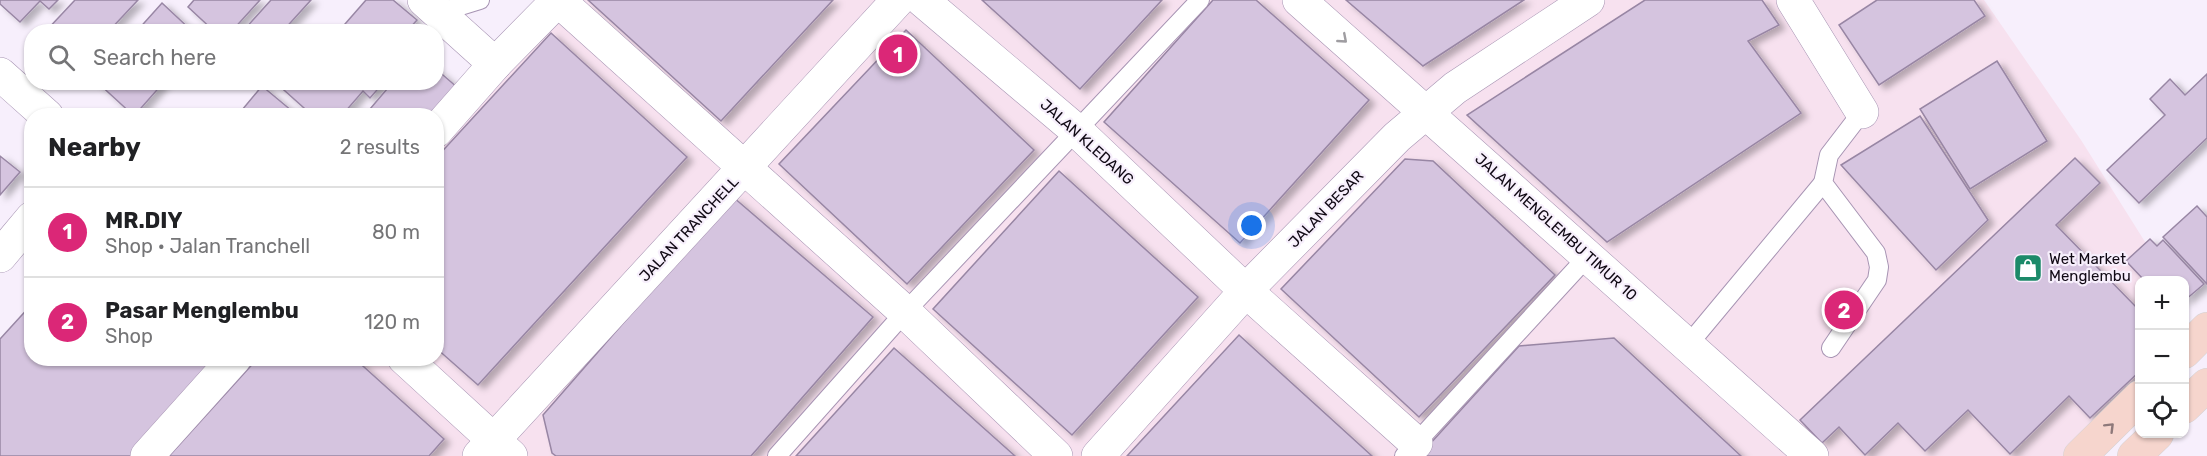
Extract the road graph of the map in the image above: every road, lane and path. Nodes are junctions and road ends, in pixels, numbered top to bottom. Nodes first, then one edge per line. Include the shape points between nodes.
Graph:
1 (480, 0) edge
2 (558, 0) edge
3 (898, 0) edge
4 (922, 0) edge
5 (1200, 0) edge
6 (1299, 0) edge
7 (1552, 0) edge
8 (1588, 0) edge
9 (1793, 0) edge
10 (431, 6) edge
11 (495, 64) junction
12 (0, 74) edge
13 (1420, 106) junction
14 (38, 108) edge
15 (1862, 112) joint
16 (444, 122) edge
17 (1077, 130) junction
18 (746, 167) junction
19 (1823, 183) junction
20 (24, 228) edge
21 (1589, 255) junction
22 (0, 256) edge
23 (1241, 286) junction
24 (905, 312) junction
25 (2207, 329) edge
26 (1688, 345) junction
27 (2189, 347) edge
28 (1832, 348) dead end
29 (228, 366) edge
30 (412, 366) edge
31 (2207, 384) edge
32 (2135, 401) edge
33 (2189, 402) edge
34 (2153, 438) edge
35 (1410, 449) edge
36 (495, 451) edge
37 (147, 456) edge
38 (777, 456) edge
39 (1056, 456) edge
40 (1074, 456) edge
41 (1098, 456) edge
42 (1812, 456) edge
43 (2080, 456) edge
44 (2134, 456) edge

1 - 10 lane
2 - 11 street
2 - 18 street
3 - 18 street, JALAN TRANCHELL
4 - 17 street, JALAN KLEDANG
5 - 17 lane
6 -> 13 street, JALAN MENGLEMBU TIMUR 10
7 - 13 street, JALAN BESAR via 1482,44
8 - 13 street, JALAN BESAR via 1455,88
9 - 15 street
10 - 11 street
11 - 16 street
12 - 14 street
13 - 21 street, JALAN MENGLEMBU TIMUR 10
13 - 23 street, JALAN BESAR via 1397,137
15 - 19 lane via 1829,155
17 - 23 street, JALAN KLEDANG
17 - 24 lane
18 - 24 street
18 - 36 street, JALAN TRANCHELL
19 - 26 lane
19 - 28 lane via 1876,253 1880,267 1877,280
20 - 22 street
21 - 26 street, JALAN MENGLEMBU TIMUR 10
21 - 35 lane
23 - 35 street, JALAN KLEDANG
23 - 40 street, JALAN BESAR
23 - 41 street, JALAN BESAR
24 - 38 lane
24 - 39 street
25 - 27 main road
26 - 42 street, JALAN MENGLEMBU TIMUR 10
29 - 37 street
30 - 36 street
31 - 33 main road
43 -> 32 main road
34 - 44 main road

